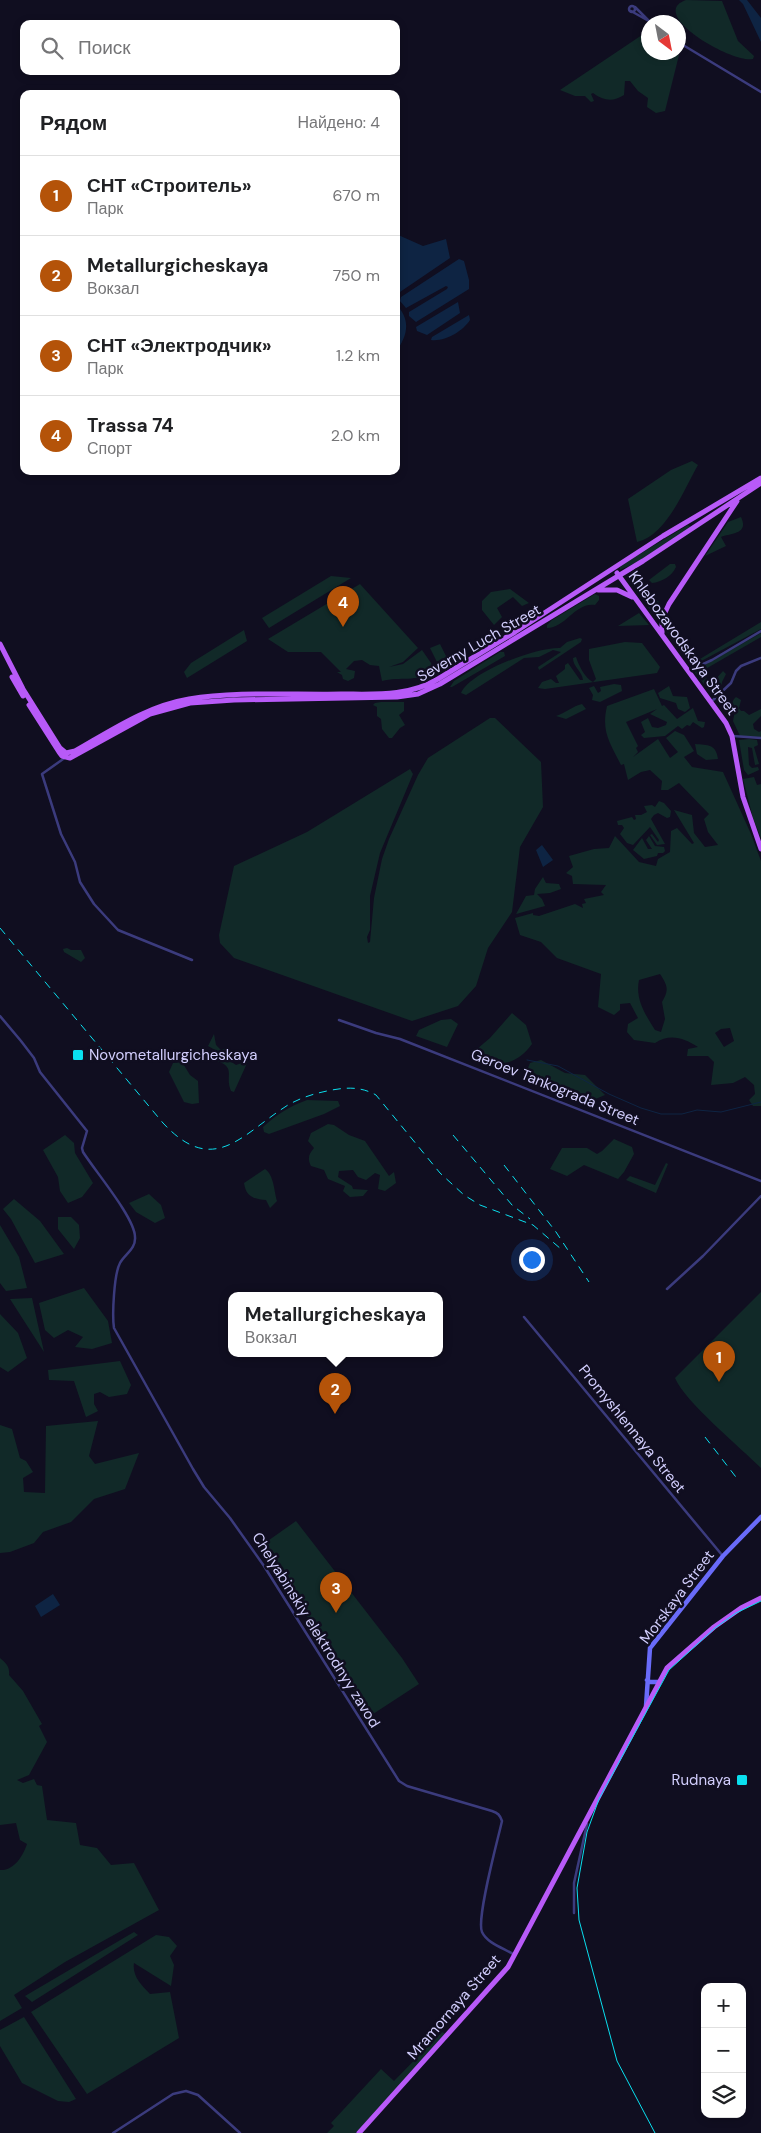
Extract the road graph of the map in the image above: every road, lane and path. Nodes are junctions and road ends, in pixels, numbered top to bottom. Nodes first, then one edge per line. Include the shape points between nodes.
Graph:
1 (649, 22) edge
2 (686, 47) edge
3 (761, 92) edge
4 (761, 478) edge
5 (761, 484) edge
6 (741, 496) junction
7 (689, 522) junction
8 (693, 528) junction
9 (614, 568) junction
10 (619, 575) junction
11 (590, 592) junction
12 (571, 599) junction
13 (636, 600) junction
14 (761, 631) edge
15 (663, 636) junction
16 (0, 644) edge
17 (0, 652) edge
18 (761, 658) edge
19 (688, 671) junction
20 (711, 702) junction
21 (732, 736) junction
22 (761, 738) edge
23 (66, 755) junction
24 (761, 849) edge
25 (192, 960) dead end
26 (0, 1016) edge
27 (338, 1020) dead end
28 (761, 1181) edge
29 (761, 1196) edge
30 (668, 1289) dead end
31 (524, 1317) dead end
32 (761, 1517) edge
33 (724, 1556) junction
34 (761, 1598) edge
35 (647, 1678) junction
36 (658, 1682) junction
37 (646, 1706) junction
38 (589, 1815) junction
39 (576, 1840) junction
40 (582, 1842) junction
41 (574, 1913) dead end
42 (515, 1954) junction
43 (113, 2133) edge
44 (240, 2133) edge
45 (359, 2133) edge

1 - 1 street via 637,17 630,7 633,6
2 - 3 street
4 - 7 main road, Severny Luch Street
5 - 6 main road, Severny Luch Street
6 - 8 main road, Severny Luch Street
6 - 15 main road via 669,604 662,619
7 - 8 main road via 694,524
7 - 9 main road, Severny Luch Street
8 - 10 main road, Severny Luch Street
9 - 10 main road, Khlebozavodskaya Street
9 - 12 main road, Severny Luch Street
10 - 11 main road, Severny Luch Street
10 - 13 main road, Khlebozavodskaya Street
11 - 12 main road, Severny Luch Street
11 - 13 main road via 603,588 618,590
12 - 23 main road, Severny Luch Street via 440,684 418,694 382,698 190,703 150,714 76,756
13 - 15 main road, Khlebozavodskaya Street
14 - 19 street
15 - 19 main road, Khlebozavodskaya Street
16 - 23 main road via 22,689
17 - 23 main road via 19,691 55,747
18 - 20 street via 741,666 731,683
19 - 20 main road, Khlebozavodskaya Street
20 - 21 main road, Khlebozavodskaya Street
21 - 22 street
21 - 24 main road, Khlebozavodskaya Street via 742,797
23 - 25 street via 42,774 61,834 88,897 118,930
26 - 42 street, Chelyabinskiy elektrodnyy zavod via 87,1131 83,1152 133,1227 136,1235 134,1247 119,1264 116,1275 113,1323 201,1481 264,1566 394,1774 407,1786 500,1816 502,1821 481,1930 490,1941
27 - 28 street, Geroev Tankograda Street via 400,1039
29 - 30 street
31 - 33 street, Promyshlennaya Street
32 - 33 street, Morskaya Street
33 - 35 street, Morskaya Street via 650,1648
34 - 36 main road, Mramornaya Street via 714,1626 672,1663
35 - 36 street
35 - 37 street, Morskaya Street
36 - 37 main road, Mramornaya Street
37 - 38 main road, Mramornaya Street
38 - 39 main road, Mramornaya Street
38 - 40 street
39 - 40 street
39 - 42 main road, Mramornaya Street
40 - 41 street via 574,1883
42 - 45 main road, Mramornaya Street via 502,1975
43 - 44 street via 174,2094 186,2091 198,2095

